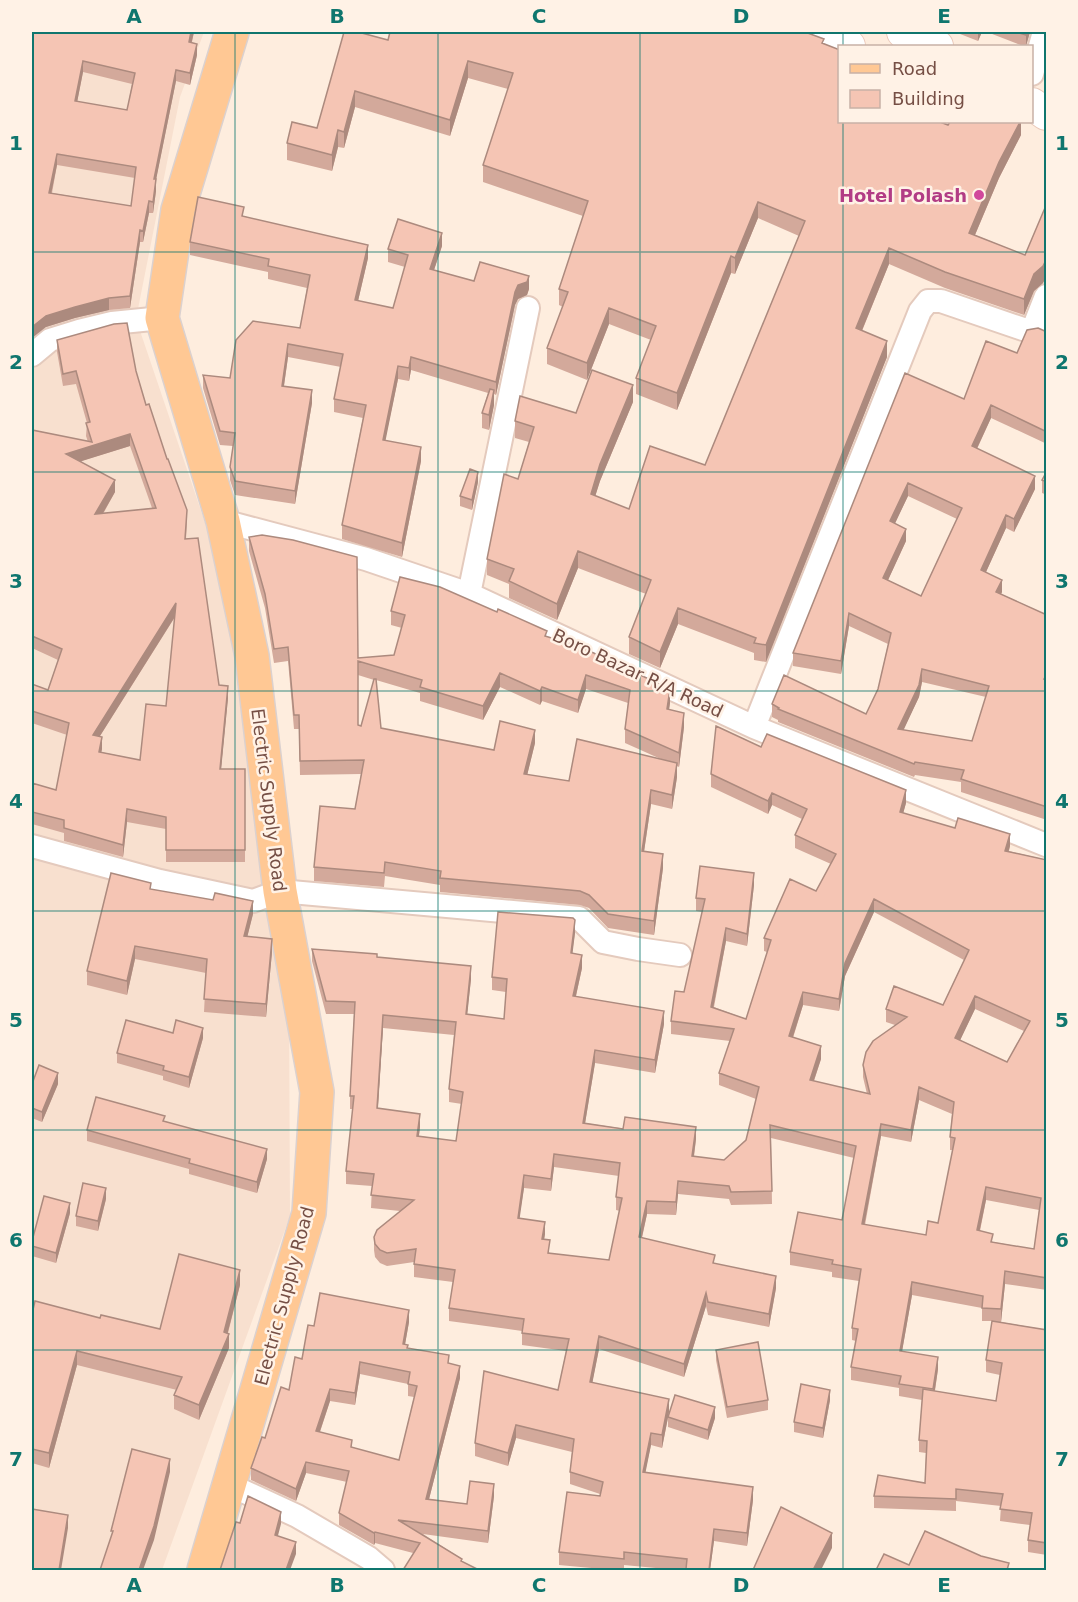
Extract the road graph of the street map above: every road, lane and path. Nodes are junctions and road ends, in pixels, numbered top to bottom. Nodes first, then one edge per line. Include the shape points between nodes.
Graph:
1 (232, 32) edge
2 (813, 32) edge
3 (903, 32) edge
4 (1044, 32) edge
5 (846, 45) edge
6 (935, 45) edge
7 (1033, 70) edge
8 (1047, 296) edge
9 (528, 308) dead end
10 (162, 318) junction
11 (32, 355) edge
12 (222, 521) junction
13 (469, 594) junction
14 (754, 728) junction
15 (1047, 845) edge
16 (32, 846) edge
17 (280, 891) junction
18 (680, 955) dead end
19 (230, 1485) junction
20 (204, 1570) edge
21 (383, 1570) edge

1 - 10 main road, Electric Supply Road via 178,210
2 - 5 main road
3 - 6 main road
4 - 7 street
8 - 14 street via 1033,329 941,301 928,301 920,310
9 - 13 street
10 - 11 street via 79,331 50,340
10 - 12 main road, Electric Supply Road
12 - 13 street, Boro Bazar R/A Road via 366,559
12 - 17 main road, Electric Supply Road via 252,656
13 - 14 street, Boro Bazar R/A Road
14 - 15 street, Boro Bazar R/A Road
16 - 17 street via 160,881 253,901
17 - 18 street via 579,918 603,942
17 - 19 main road, Electric Supply Road via 317,1092 309,1213
19 - 20 main road, Electric Supply Road
19 - 21 street via 297,1516

